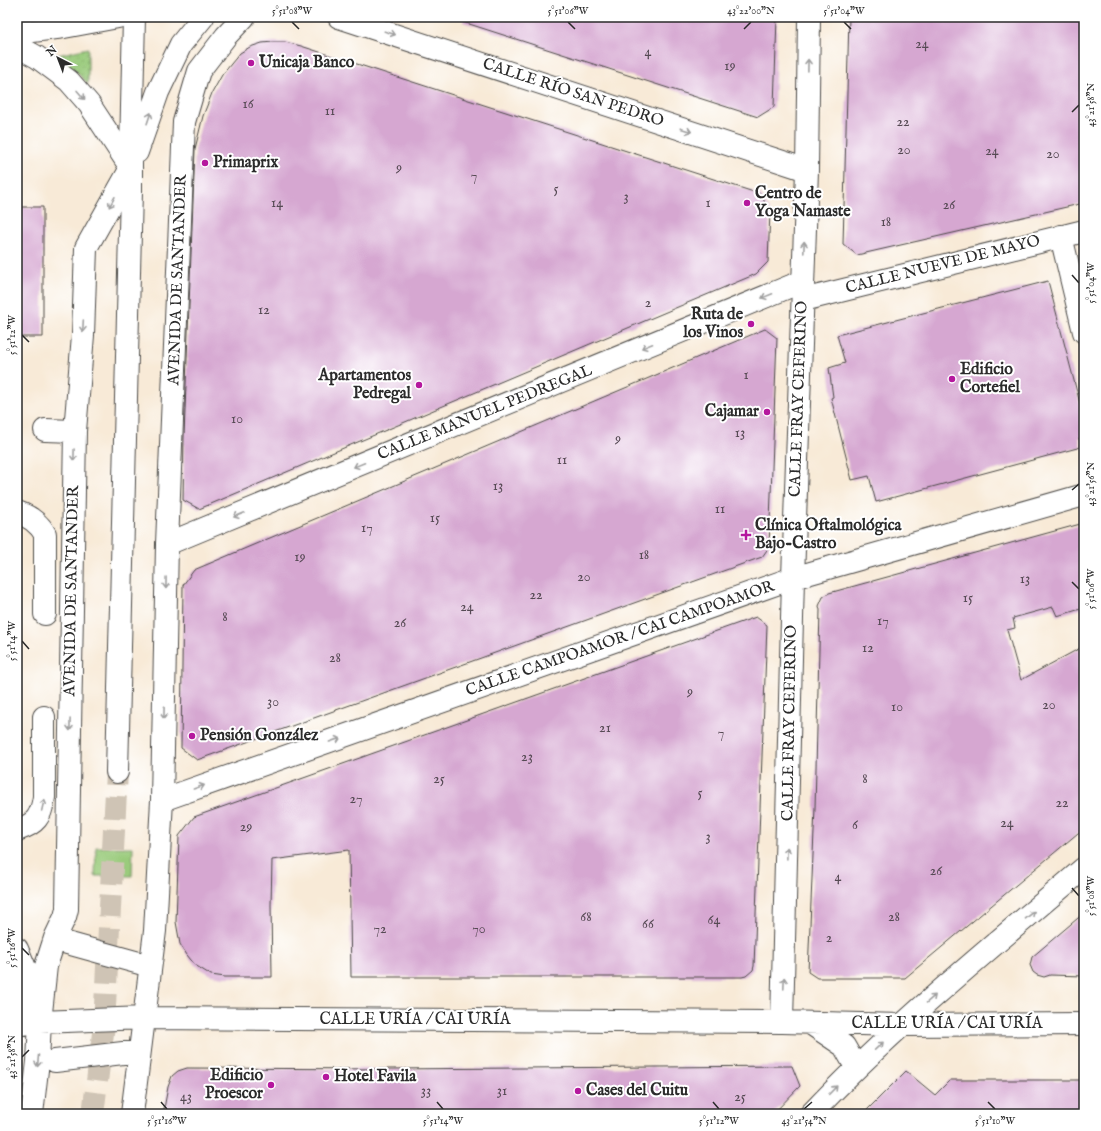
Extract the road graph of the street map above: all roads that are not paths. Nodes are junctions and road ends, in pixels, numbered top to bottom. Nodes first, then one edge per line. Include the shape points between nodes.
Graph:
1 (118, 17) edge
2 (134, 17) edge
3 (203, 17) edge
4 (244, 17) edge
5 (339, 17) edge
6 (809, 17) edge
7 (17, 33) edge
8 (17, 46) edge
9 (131, 168) junction
10 (807, 170) junction
11 (1084, 230) edge
12 (1061, 236) junction
13 (803, 291) junction
14 (1084, 332) edge
15 (45, 430) dead end
16 (75, 431) junction
17 (1084, 495) edge
18 (17, 512) edge
19 (167, 544) junction
20 (793, 578) junction
21 (45, 614) dead end
22 (44, 717) dead end
23 (117, 772) tunnel mouth
24 (162, 800) junction
25 (17, 830) edge
26 (1084, 868) edge
27 (61, 940) junction
28 (19, 959) edge
29 (150, 966) junction
30 (144, 1018) junction
31 (23, 1021) edge
32 (782, 1022) junction
33 (810, 1023) junction
34 (1084, 1024) edge
35 (901, 1025) junction
36 (140, 1051) junction
37 (55, 1061) dead end
38 (856, 1067) junction
39 (32, 1114) edge
40 (132, 1114) edge
41 (811, 1114) edge

1 - 7 main road
2 - 9 main road, AVENIDA DE SANTANDER
9 -> 3 main road via 158,92 181,44
4 - 19 main road, AVENIDA DE SANTANDER via 199,71 184,122
5 -> 10 main road, CALLE RÍO SAN PEDRO
10 -> 6 main road, CALLE FRAY CEFERINO
8 -> 9 main road via 69,81 89,104
9 -> 16 main road, AVENIDA DE SANTANDER via 86,248
9 - 23 main road, AVENIDA DE SANTANDER
13 -> 10 main road, CALLE FRAY CEFERINO
11 - 12 main road, CALLE NUEVE DE MAYO
12 - 13 main road, CALLE NUEVE DE MAYO
12 - 14 main road
13 -> 19 main road, CALLE MANUEL PEDREGAL
13 - 20 main road, CALLE FRAY CEFERINO
15 - 16 main road
16 -> 27 main road, AVENIDA DE SANTANDER via 67,909
17 - 20 main road, CALLE CAMPOAMOR / CAI CAMPOAMOR
18 - 21 main road via 37,523 45,534
19 -> 24 main road, AVENIDA DE SANTANDER
24 -> 20 main road, CALLE CAMPOAMOR / CAI CAMPOAMOR
32 -> 20 main road, CALLE FRAY CEFERINO
25 -> 22 main road via 34,822 40,816 43,806
24 - 29 main road, AVENIDA DE SANTANDER via 155,932
35 -> 26 main road
27 - 28 main road via 35,957
27 - 29 main road
27 - 31 main road, AVENIDA DE SANTANDER via 46,966
28 - 31 main road via 26,970
29 - 30 main road, AVENIDA DE SANTANDER
30 - 31 main road, CALLE URÍA / CAI URÍA
30 - 32 main road, CALLE URÍA / CAI URÍA
30 - 36 main road, AVENIDA DE SANTANDER
31 -> 39 main road via 38,1061
32 - 33 main road, CALLE URÍA / CAI URÍA
33 - 35 main road, CALLE URÍA / CAI URÍA
33 - 38 main road, CALLE URÍA / CAI URÍA via 844,1046
34 - 35 main road, CALLE URÍA / CAI URÍA
38 -> 35 main road
36 - 37 main road
36 - 40 main road, AVENIDA DE SANTANDER
41 -> 38 main road

